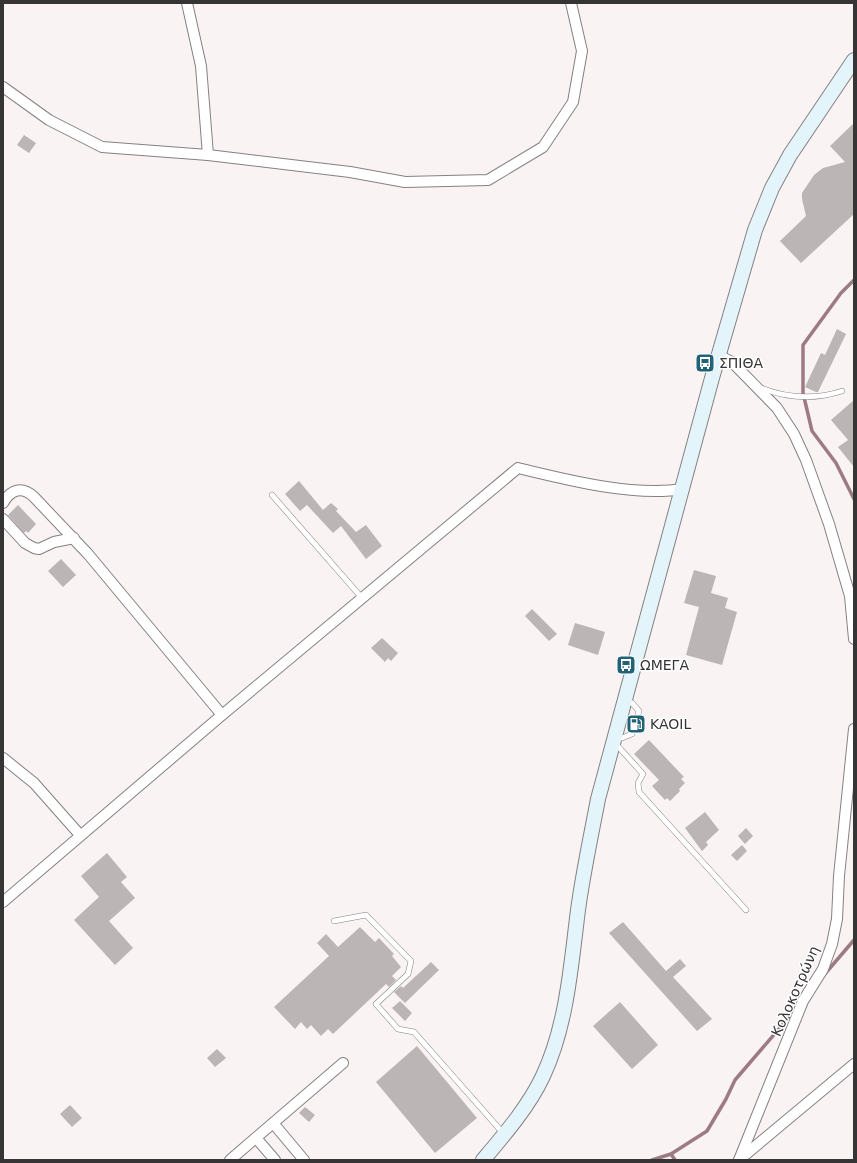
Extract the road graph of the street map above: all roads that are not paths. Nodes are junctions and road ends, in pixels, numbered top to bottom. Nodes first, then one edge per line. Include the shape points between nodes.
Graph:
1 (187, 3) edge
2 (571, 3) edge
3 (854, 60) edge
4 (3, 87) edge
5 (208, 155) junction
6 (718, 355) junction
7 (754, 385) junction
8 (842, 390) dead end
9 (683, 489) junction
10 (272, 496) dead end
11 (3, 503) edge
12 (3, 519) edge
13 (74, 538) junction
14 (362, 598) junction
15 (854, 639) edge
16 (632, 703) dead end
17 (222, 715) junction
18 (854, 729) edge
19 (618, 739) junction
20 (3, 758) edge
21 (80, 835) junction
22 (3, 902) edge
23 (746, 910) dead end
24 (334, 921) dead end
25 (343, 1064) dead end
26 (854, 1064) edge
27 (273, 1123) junction
28 (504, 1134) junction
29 (256, 1138) junction
30 (488, 1155) edge
31 (230, 1160) edge
32 (276, 1160) edge
33 (304, 1160) edge
34 (739, 1160) edge

1 - 5 street via 201,66
2 - 5 street via 582,51 573,102 543,147 488,180 405,182 350,172
3 - 6 street via 800,138 768,196 746,256
4 - 5 street via 49,120 102,147
6 - 7 street via 732,362
6 - 9 street
7 - 8 lane via 778,394 797,396 828,395
7 - 15 street via 787,422 806,460 850,596
9 - 14 street via 642,492 518,468
9 - 19 street
10 - 14 lane
11 - 13 street via 14,491 26,490
12 - 13 street via 25,543 37,548
13 - 17 street
14 - 17 street
16 - 19 lane via 639,711 632,734
17 - 21 street
18 - 34 street, Κολοκοτρώνη via 837,919 832,944 823,969 803,1001
19 - 23 lane via 643,774 638,783 639,792
19 - 28 street via 598,799 558,1034 543,1077
20 - 21 street via 34,783
21 - 22 street
24 - 28 lane via 366,915 411,961 408,974 376,1004 398,1029 414,1032
25 - 27 street
26 - 34 street
27 - 29 street
27 - 33 street
28 - 30 street
29 - 31 street
29 - 32 street

